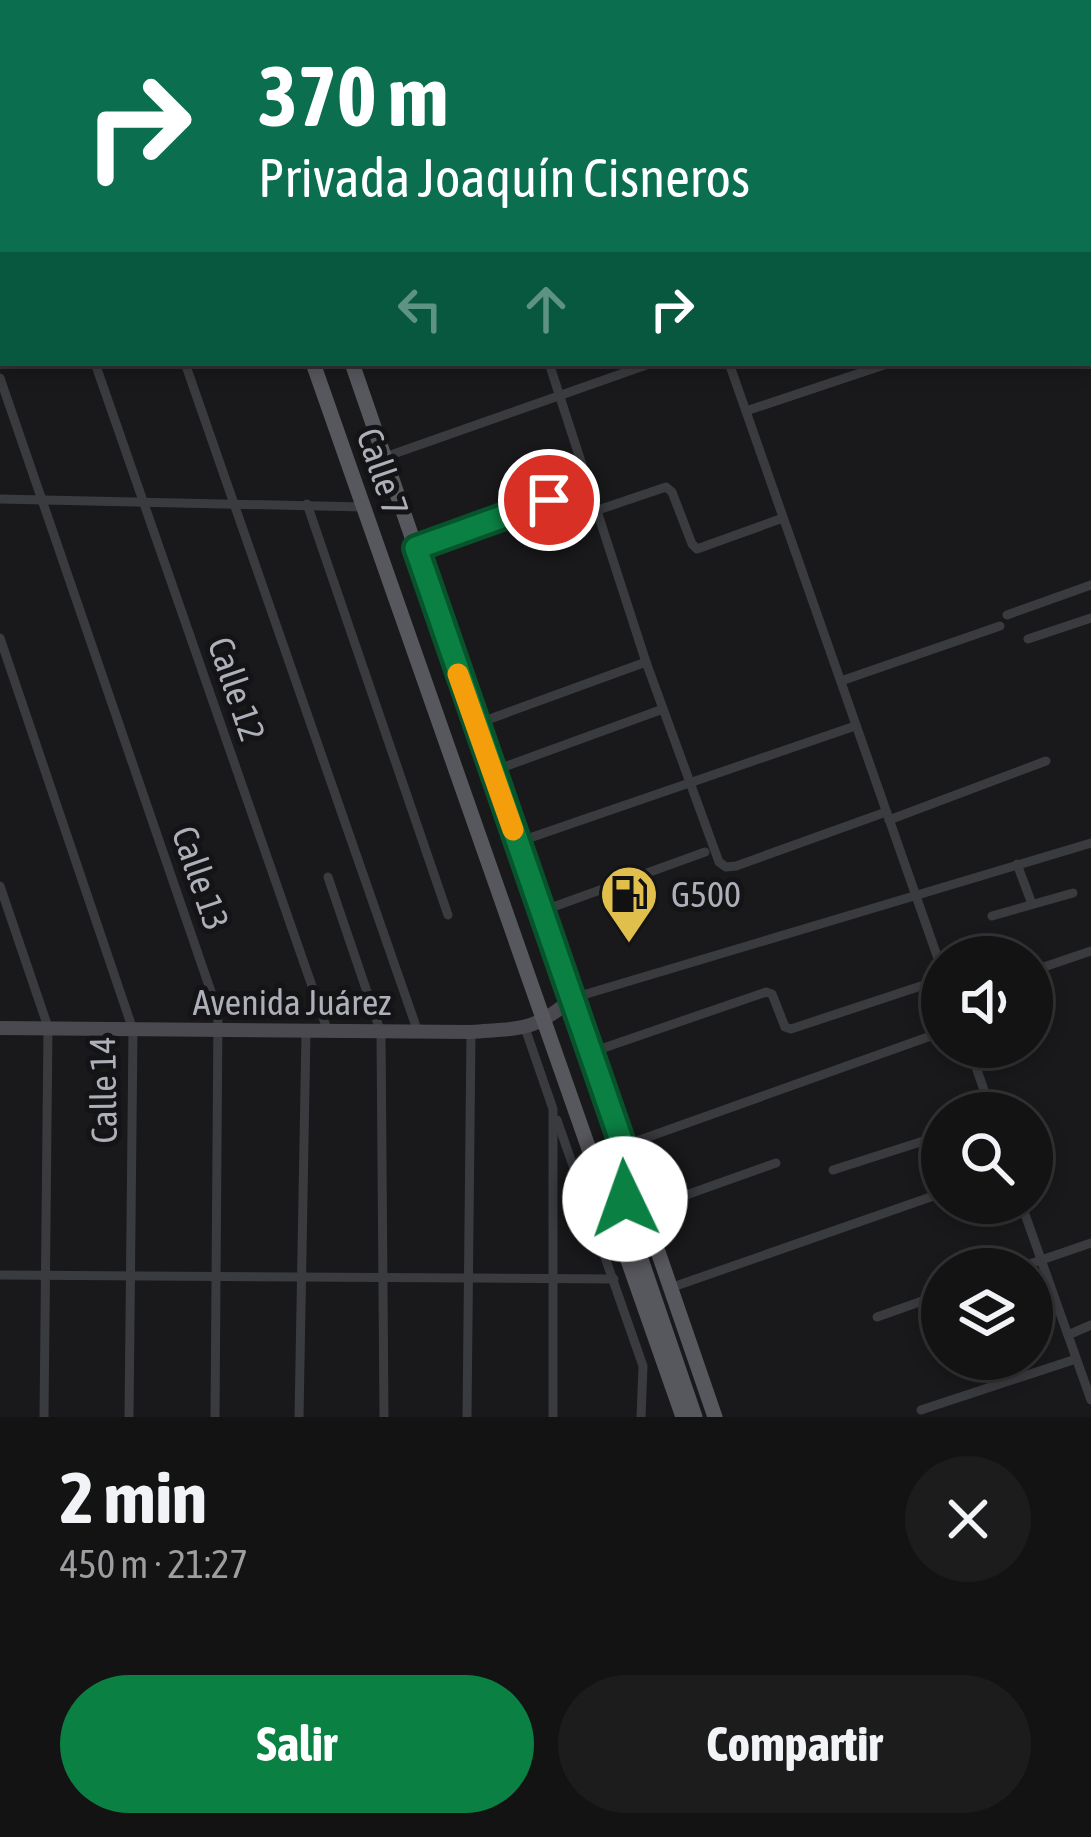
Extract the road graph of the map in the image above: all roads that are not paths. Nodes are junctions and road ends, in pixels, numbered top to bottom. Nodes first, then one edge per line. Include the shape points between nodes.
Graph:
1 (96, 366) edge
2 (186, 366) edge
3 (314, 366) edge
4 (353, 366) edge
5 (550, 366) edge
6 (643, 366) edge
7 (730, 366) edge
8 (881, 366) edge
9 (0, 378) edge
10 (559, 395) junction
11 (746, 411) junction
12 (385, 458) junction
13 (590, 485) junction
14 (0, 499) edge
15 (41, 500) junction
16 (144, 503) junction
17 (307, 504) junction
18 (233, 505) junction
19 (364, 507) junction
20 (598, 510) junction
21 (782, 518) junction
22 (416, 548) junction
23 (1091, 584) edge
24 (1006, 615) dead end
25 (1091, 618) edge
26 (1000, 626) dead end
27 (0, 638) edge
28 (1028, 639) dead end
29 (646, 662) junction
30 (841, 681) junction
31 (663, 709) junction
32 (476, 724) junction
33 (855, 726) junction
34 (1046, 761) dead end
35 (492, 772) junction
36 (689, 782) junction
37 (887, 816) junction
38 (518, 842) junction
39 (1091, 843) edge
40 (705, 852) dead end
41 (1017, 864) junction
42 (328, 877) dead end
43 (0, 886) edge
44 (1073, 893) dead end
45 (916, 896) junction
46 (1032, 904) junction
47 (542, 911) junction
48 (448, 915) dead end
49 (992, 916) dead end
50 (929, 936) edge
51 (1091, 951) edge
52 (1053, 964) edge
53 (921, 981) edge
54 (573, 998) junction
55 (544, 1022) junction
56 (0, 1028) edge
57 (48, 1028) junction
58 (525, 1028) junction
59 (133, 1030) junction
60 (219, 1032) junction
61 (306, 1032) junction
62 (418, 1032) junction
63 (471, 1032) junction
64 (328, 1033) junction
65 (381, 1033) junction
66 (921, 1040) edge
67 (592, 1052) junction
68 (553, 1109) junction
69 (921, 1142) edge
70 (623, 1146) junction
71 (776, 1163) dead end
72 (631, 1170) junction
73 (833, 1170) dead end
74 (921, 1200) edge
75 (644, 1210) junction
76 (1091, 1243) edge
77 (1053, 1256) edge
78 (0, 1275) edge
79 (45, 1275) junction
80 (132, 1275) junction
81 (216, 1276) junction
82 (300, 1276) junction
83 (469, 1276) junction
84 (385, 1277) junction
85 (554, 1277) junction
86 (614, 1279) junction
87 (670, 1288) junction
88 (1053, 1295) edge
89 (921, 1301) edge
90 (877, 1317) dead end
91 (1091, 1325) edge
92 (1068, 1335) junction
93 (1076, 1359) junction
94 (1091, 1400) edge
95 (921, 1411) dead end
96 (44, 1417) edge
97 (129, 1417) edge
98 (214, 1417) edge
99 (299, 1417) edge
100 (383, 1417) edge
101 (467, 1417) edge
102 (553, 1417) edge
103 (641, 1417) edge
104 (683, 1417) edge
105 (695, 1417) edge
106 (715, 1417) edge

1 - 16 street, Calle 12
2 - 18 street
3 - 19 main road, Calle 7
4 - 12 main road, Calle 7
5 - 10 street
6 - 10 street
7 - 11 street
8 - 11 street
9 - 15 street, Calle 13
10 - 12 street
10 - 13 street
11 - 21 street
12 - 22 main road, Calle 7
13 - 20 street
13 - 22 street
14 - 15 street
15 - 16 street
15 - 60 street, Calle 13
16 - 18 street
16 - 64 street, Calle 12
17 - 18 street
17 - 19 street
17 - 48 street
18 - 62 street
19 - 55 main road, Calle 7
20 - 21 street via 666,487 697,549
20 - 29 street
21 - 30 street
22 - 32 main road, Calle 7
23 - 24 street
25 - 28 street
26 - 30 street
27 - 59 street, Calle 14
29 - 31 street
29 - 32 street
30 - 33 street
31 - 35 street
31 - 36 street
32 - 35 main road, Calle 7
33 - 36 street
33 - 37 street
34 - 37 street
35 - 38 main road, Calle 7
36 - 37 street via 726,867
36 - 38 street
37 - 45 street
38 - 47 main road, Calle 7
39 - 41 street
40 - 47 street
41 - 45 street
41 - 46 street
42 - 65 street
43 - 57 street
44 - 46 street
45 - 50 street
45 - 54 street
46 - 49 street
47 - 54 main road, Calle 7
51 - 52 street
53 - 67 street via 787,1029 770,992
54 - 55 street, Avenida Juárez
54 - 67 main road, Calle 7
55 - 58 street, Avenida Juárez
55 - 104 main road, Calle 7
56 - 57 street, Avenida Juárez
57 - 59 street, Avenida Juárez
57 - 79 street
58 - 63 street, Avenida Juárez
58 - 68 street
59 - 60 street, Avenida Juárez
59 - 80 street, Calle 14
60 - 61 street, Avenida Juárez
60 - 81 street, Calle 13
61 - 64 street, Avenida Juárez
61 - 82 street
62 - 63 street, Avenida Juárez
62 - 65 street, Avenida Juárez
63 - 83 street
64 - 65 street, Avenida Juárez
65 - 84 street
66 - 70 street
67 - 70 main road, Calle 7
68 - 85 street
68 - 86 street
69 - 73 street
70 - 72 main road, Calle 7
71 - 75 street
72 - 75 main road, Calle 7
72 - 105 main road via 629,1223
74 - 87 street
75 - 87 main road, Calle 7
76 - 77 street
78 - 79 street
79 - 80 street
79 - 96 street
80 - 81 street
80 - 97 street, Calle 14
81 - 82 street
81 - 98 street, Calle 13
82 - 84 street
82 - 99 street
83 - 84 street
83 - 85 street
83 - 101 street
84 - 100 street
85 - 86 street
85 - 102 street
86 - 103 street via 643,1366
87 - 106 main road, Calle 7
88 - 92 street
89 - 90 street
91 - 92 street
92 - 93 street
93 - 94 street
93 - 95 street

